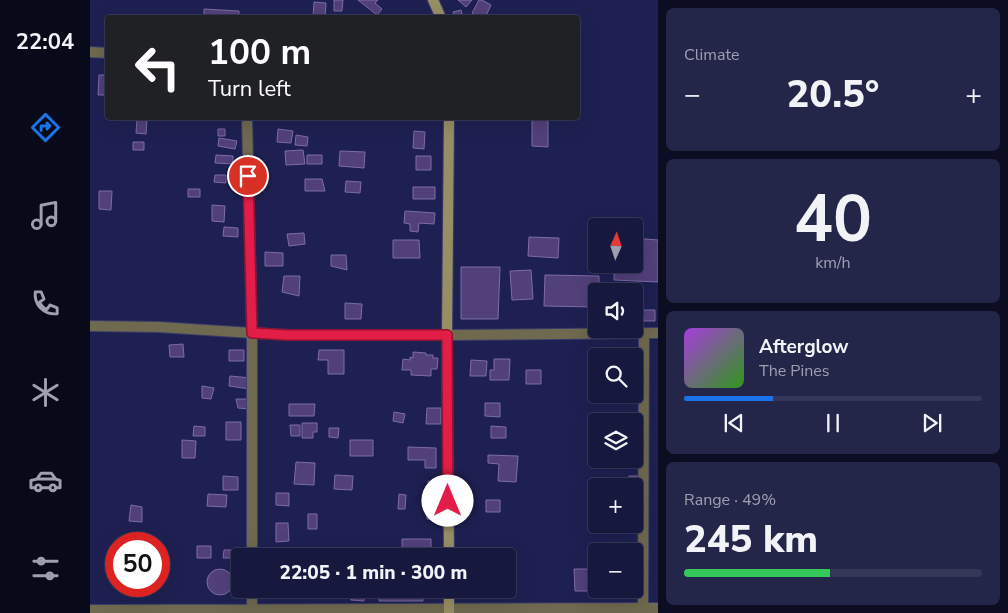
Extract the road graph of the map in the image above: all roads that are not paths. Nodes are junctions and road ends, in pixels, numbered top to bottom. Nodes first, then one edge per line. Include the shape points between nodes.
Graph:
1 (433, 0) edge
2 (440, 15) edge
3 (90, 52) edge
4 (105, 53) edge
5 (247, 120) edge
6 (449, 120) edge
7 (90, 326) edge
8 (252, 333) junction
9 (644, 333) junction
10 (658, 333) edge
11 (447, 335) junction
12 (252, 548) edge
13 (449, 548) edge
14 (252, 598) edge
15 (449, 598) edge
16 (658, 608) edge
17 (90, 610) edge
18 (252, 611) edge
19 (449, 611) edge
20 (643, 611) edge

1 - 2 main road
3 - 4 street
5 - 8 street
6 - 11 main road
7 - 8 street
8 - 11 street
8 - 12 street
9 - 10 street
9 - 11 street
9 - 20 street
11 - 13 main road
14 - 18 street
15 - 19 main road
16 - 20 street
17 - 18 street
18 - 19 street
19 - 20 street

